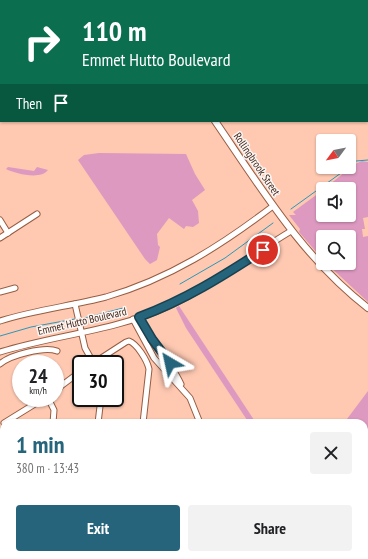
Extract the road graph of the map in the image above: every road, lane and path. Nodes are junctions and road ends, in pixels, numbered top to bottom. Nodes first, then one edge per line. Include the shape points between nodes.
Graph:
1 (217, 122) edge
2 (274, 206) junction
3 (37, 214) dead end
4 (0, 220) edge
5 (291, 231) junction
6 (8, 233) junction
7 (0, 238) edge
8 (15, 288) dead end
9 (0, 292) edge
10 (75, 304) junction
11 (368, 308) edge
12 (139, 317) junction
13 (133, 319) junction
14 (0, 321) edge
15 (81, 333) junction
16 (57, 350) dead end
17 (0, 352) edge
18 (89, 355) edge
19 (107, 355) edge
20 (0, 364) edge
21 (72, 378) edge
22 (64, 384) edge
23 (182, 387) junction
24 (30, 407) edge
25 (53, 407) edge
26 (100, 407) edge
27 (10, 419) edge
28 (53, 419) edge
29 (98, 419) edge
30 (143, 419) edge
31 (199, 419) edge

1 - 2 main road, Rollingbrook Street
2 - 5 main road, Rollingbrook Street
2 - 10 street, Emmet Hutto Boulevard via 182,267 144,285
3 - 6 street
4 - 6 street
5 - 11 main road, Rollingbrook Street via 312,255
5 - 12 street, Emmet Hutto Boulevard via 202,289
6 - 7 street
8 - 9 street
10 - 14 street, Emmet Hutto Boulevard
10 - 15 street
12 - 13 street, Emmet Hutto Boulevard
12 - 23 street via 167,357
13 - 15 street, Emmet Hutto Boulevard
13 - 23 street via 154,358
15 - 17 street, Emmet Hutto Boulevard
15 - 18 street
16 - 20 street via 38,350 13,357
19 - 30 street via 128,341 148,366
21 - 22 street
23 - 31 street via 192,401
24 - 27 street
25 - 28 street
26 - 29 street

